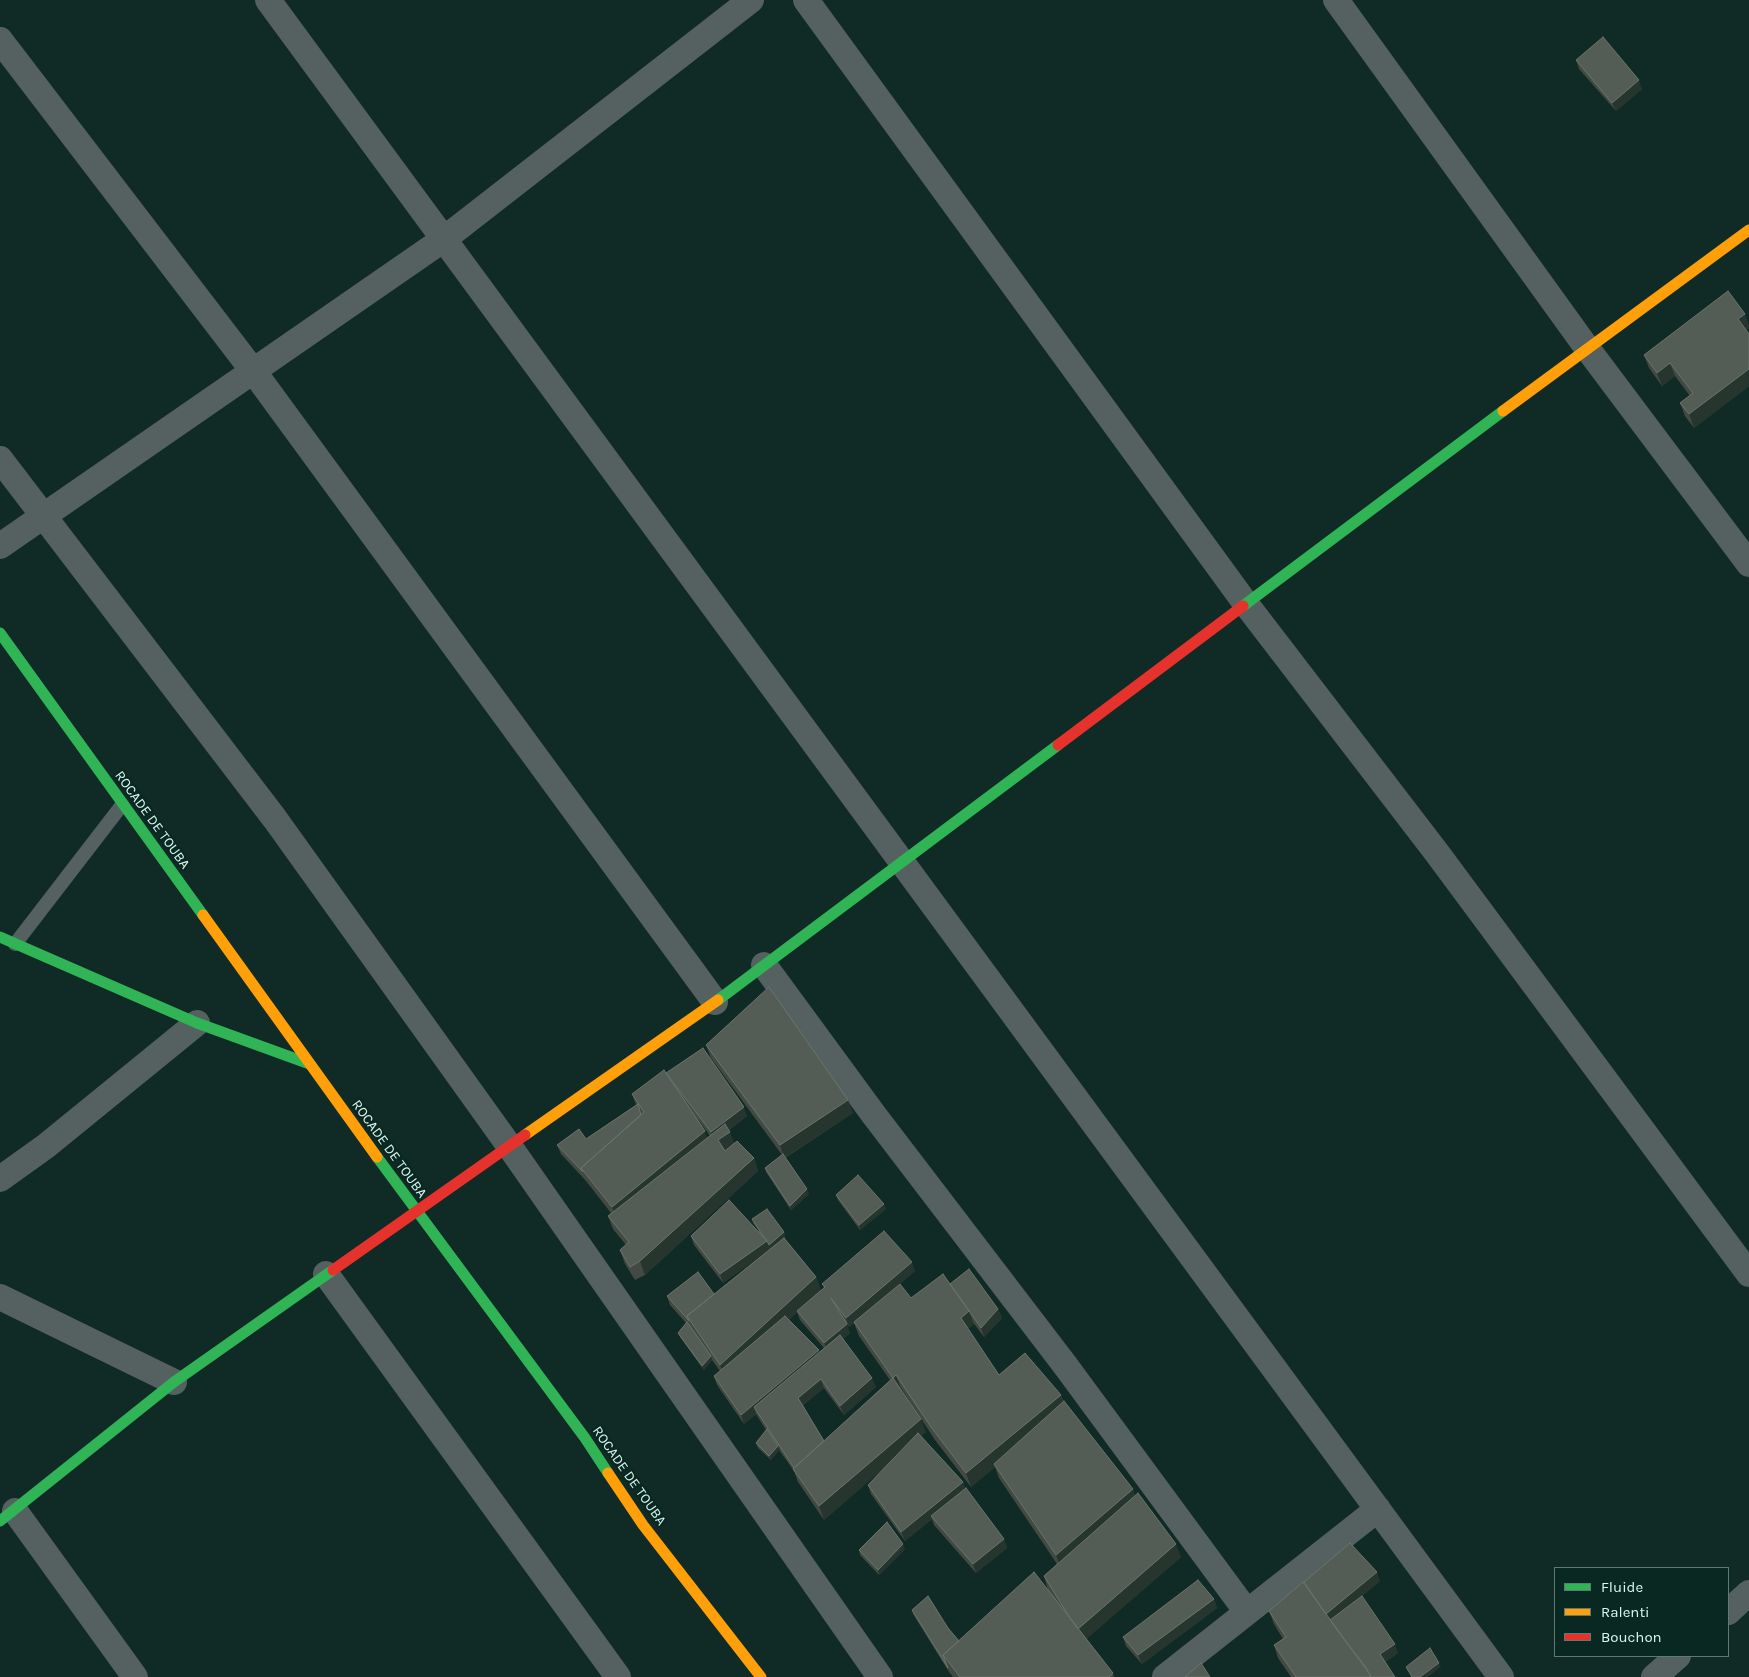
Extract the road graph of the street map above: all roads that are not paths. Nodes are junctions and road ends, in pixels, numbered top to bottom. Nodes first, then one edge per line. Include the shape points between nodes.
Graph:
1 (268, 0) edge
2 (750, 0) edge
3 (806, 0) edge
4 (1336, 0) edge
5 (0, 40) edge
6 (1749, 230) edge
7 (444, 239) junction
8 (1587, 348) junction
9 (254, 372) junction
10 (0, 459) edge
11 (44, 515) junction
12 (0, 546) edge
13 (1749, 564) edge
14 (1246, 604) junction
15 (0, 633) edge
16 (122, 805) junction
17 (902, 861) junction
18 (0, 937) edge
19 (15, 944) junction
20 (764, 965) junction
21 (715, 1002) junction
22 (197, 1023) junction
23 (307, 1063) junction
24 (510, 1147) junction
25 (0, 1179) edge
26 (416, 1210) junction
27 (326, 1274) junction
28 (1749, 1274) edge
29 (0, 1297) edge
30 (174, 1382) junction
31 (1378, 1509) junction
32 (7, 1516) edge
33 (1749, 1593) edge
34 (1729, 1611) edge
35 (1247, 1612) junction
36 (1677, 1657) edge
37 (135, 1677) edge
38 (618, 1677) edge
39 (761, 1677) edge
40 (880, 1677) edge
41 (1165, 1677) edge
42 (1501, 1677) edge
43 (1654, 1677) edge

1 - 7 street
2 - 7 street
3 - 14 street
4 - 8 street
5 - 9 street
6 - 8 street
7 - 9 street
7 - 17 street
8 - 13 street
8 - 14 street
9 - 11 street
9 - 21 street
10 - 11 street
11 - 12 street
11 - 24 street via 275,819
14 - 17 street
14 - 28 street via 1437,853
15 - 16 street, ROCADE DE TOUBA
16 - 19 lane
16 - 23 street, ROCADE DE TOUBA
17 - 20 street
17 - 31 street
18 - 19 street
19 - 22 street
20 - 21 street
20 - 35 street
21 - 24 street
22 - 23 street
22 - 25 street via 46,1146
23 - 26 street, ROCADE DE TOUBA
24 - 26 street
24 - 40 street
26 - 27 street
26 - 39 street, ROCADE DE TOUBA via 585,1438 643,1525
27 - 30 street
27 - 38 street
29 - 30 street
30 - 32 street
31 - 35 street
31 - 42 street
32 - 37 street
33 - 34 street
35 - 41 street
36 - 43 street

